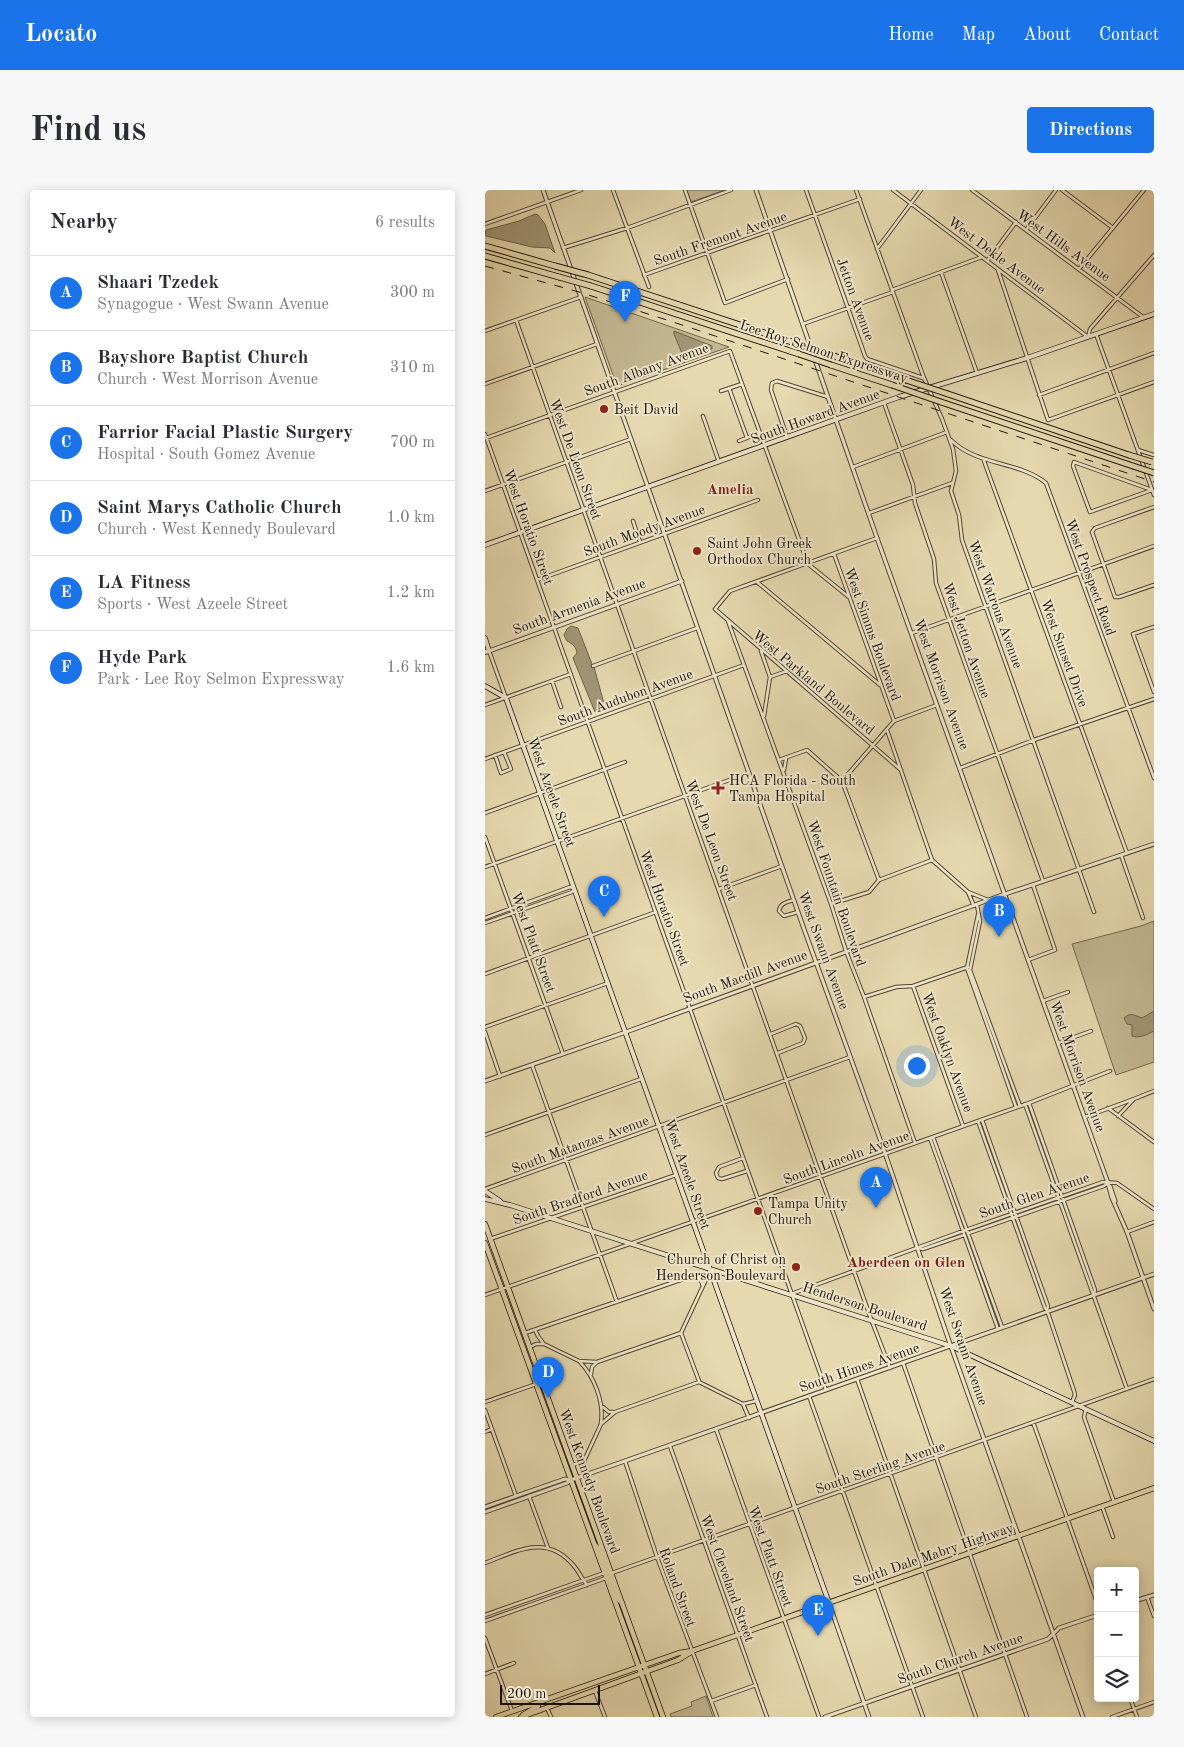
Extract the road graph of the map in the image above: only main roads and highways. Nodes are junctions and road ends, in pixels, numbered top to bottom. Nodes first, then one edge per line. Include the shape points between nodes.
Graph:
1 (485, 246) edge
2 (485, 256) edge
3 (1154, 314) edge
4 (1153, 463) edge
5 (1154, 473) edge
6 (485, 545) edge
7 (485, 638) edge
8 (487, 651) edge
9 (485, 686) edge
10 (485, 1190) edge
11 (485, 1199) edge
12 (502, 1203) junction
13 (485, 1224) edge
14 (485, 1243) edge
15 (711, 1270) junction
16 (1154, 1440) edge
17 (1154, 1488) edge
18 (594, 1544) junction
19 (604, 1572) junction
20 (612, 1573) junction
21 (829, 1603) junction
22 (623, 1604) junction
23 (692, 1651) junction
24 (645, 1665) junction
25 (639, 1667) junction
26 (647, 1671) junction
27 (641, 1674) junction
28 (539, 1702) junction
29 (497, 1717) edge
30 (521, 1717) edge
31 (657, 1717) edge
32 (663, 1717) edge

1 - 4 highway, Lee Roy Selmon Expressway, bridge via 587,275
2 - 5 highway, Lee Roy Selmon Expressway, bridge via 591,286
3 - 6 main road, South Howard Avenue via 884,403
7 - 8 main road, West Azeele Street
9 - 15 main road, West Azeele Street via 506,698
10 - 12 main road, Henderson Boulevard
11 - 12 main road, Henderson Boulevard
12 - 15 main road, Henderson Boulevard
13 - 20 main road, West Kennedy Boulevard
14 - 18 main road, West Kennedy Boulevard
15 - 16 main road, Henderson Boulevard via 951,1346
15 - 21 main road, West Azeele Street
17 - 21 main road, South Dale Mabry Highway
18 - 19 main road, West Kennedy Boulevard
18 - 20 main road via 606,1569
19 - 22 main road
19 - 25 main road, West Kennedy Boulevard
20 - 22 main road, West Kennedy Boulevard
21 - 23 main road, South Dale Mabry Highway
22 - 24 main road, West Kennedy Boulevard
23 - 24 main road
23 - 26 main road via 678,1660
24 - 25 main road
24 - 26 main road, West Kennedy Boulevard
25 - 27 main road, West Kennedy Boulevard
25 - 28 main road
26 - 27 main road
26 - 32 main road, West Kennedy Boulevard
27 - 30 main road
27 - 31 main road, West Kennedy Boulevard
28 - 29 main road
28 - 30 main road

